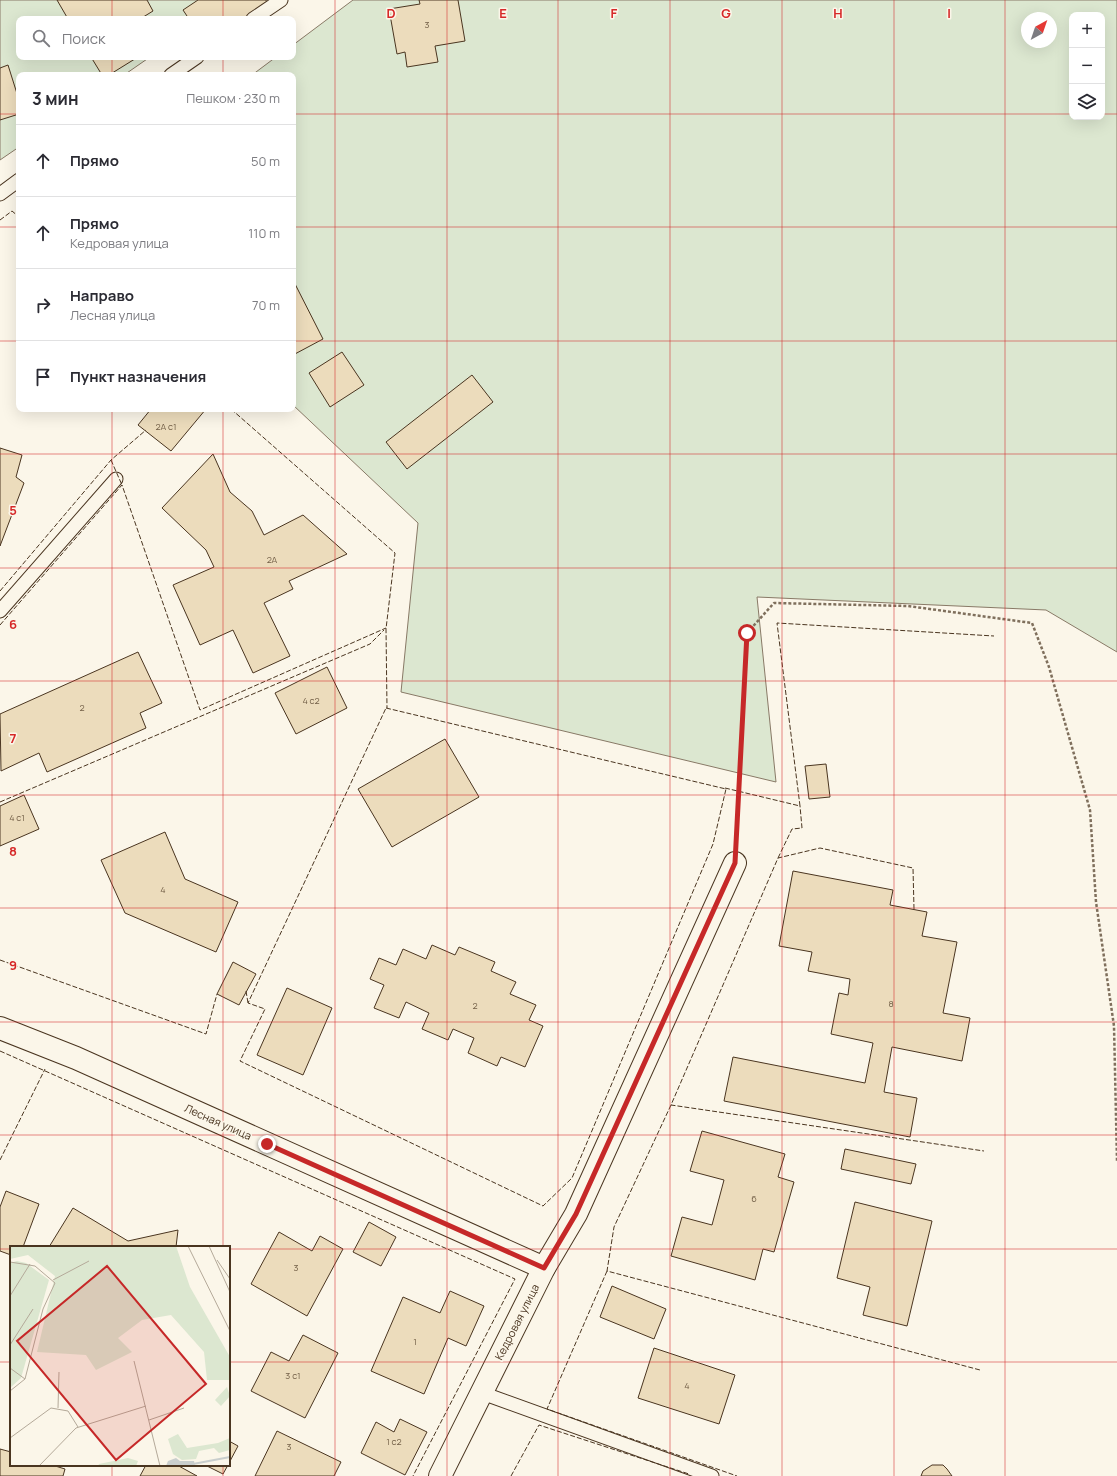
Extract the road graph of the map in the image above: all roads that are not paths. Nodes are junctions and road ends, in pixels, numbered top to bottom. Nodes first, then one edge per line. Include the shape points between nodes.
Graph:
1 (281, 0) edge
2 (257, 16) edge
3 (192, 60) edge
4 (174, 72) edge
5 (16, 182) edge
6 (0, 194) edge
7 (116, 479) dead end
8 (0, 612) edge
9 (735, 863) road end
10 (0, 1028) edge
11 (544, 1268) junction
12 (482, 1392) junction
13 (440, 1476) edge
14 (712, 1476) edge

1 - 2 lane
3 - 4 lane
5 - 6 lane
7 - 8 lane
9 - 11 street, Кедровая улица via 576,1214
10 - 11 street, Лесная улица via 83,1062
11 - 12 street, Кедровая улица
12 - 13 street, Кедровая улица
12 - 14 lane

